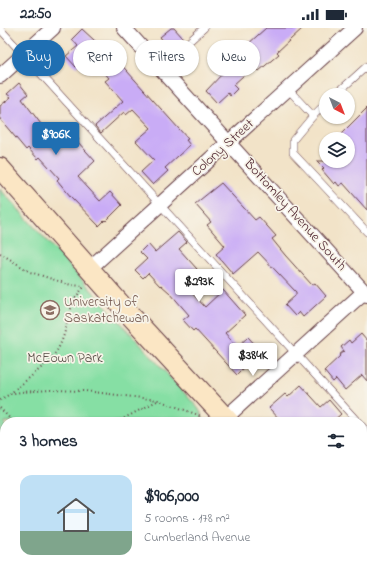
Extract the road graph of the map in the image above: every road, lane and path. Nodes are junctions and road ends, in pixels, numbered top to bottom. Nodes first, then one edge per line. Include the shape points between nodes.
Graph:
1 (54, 28) edge
2 (124, 28) edge
3 (204, 28) edge
4 (355, 28) edge
5 (0, 29) edge
6 (40, 40) edge
7 (135, 40) edge
8 (191, 40) edge
9 (12, 42) edge
10 (12, 65) edge
11 (367, 66) edge
12 (0, 76) edge
13 (43, 76) edge
14 (167, 76) edge
15 (343, 88) edge
16 (288, 89) junction
17 (319, 110) edge
18 (313, 116) junction
19 (229, 143) junction
20 (0, 168) edge
21 (160, 205) junction
22 (367, 232) edge
23 (0, 253) edge
24 (90, 268) junction
25 (366, 294) edge
26 (297, 355) junction
27 (10, 394) junction
28 (0, 400) edge
29 (158, 400) junction
30 (0, 408) edge
31 (8, 417) edge
32 (126, 417) edge
33 (200, 417) edge
34 (222, 417) edge
35 (230, 417) edge
36 (353, 417) edge

1 - 6 street
2 - 7 street, Bottomley Avenue South
3 - 8 lane
4 - 16 street, Colony Street
5 - 9 lane
10 - 12 street
11 - 15 lane
13 - 21 lane
14 - 19 street, Bottomley Avenue South
16 - 18 lane
16 - 19 street, Colony Street
17 - 18 lane
18 - 22 lane via 293,140 293,153
19 - 21 street, Colony Street
19 - 25 street, Bottomley Avenue South
20 - 24 main road
21 - 24 street, Colony Street
21 - 26 lane
23 - 27 path via 30,272 71,285 85,286 72,303 59,348
24 - 34 main road
25 - 26 street
26 - 35 street
26 - 36 lane
27 - 28 path
27 - 29 path via 50,390 85,391
29 - 32 path
29 - 33 path
30 - 31 path

